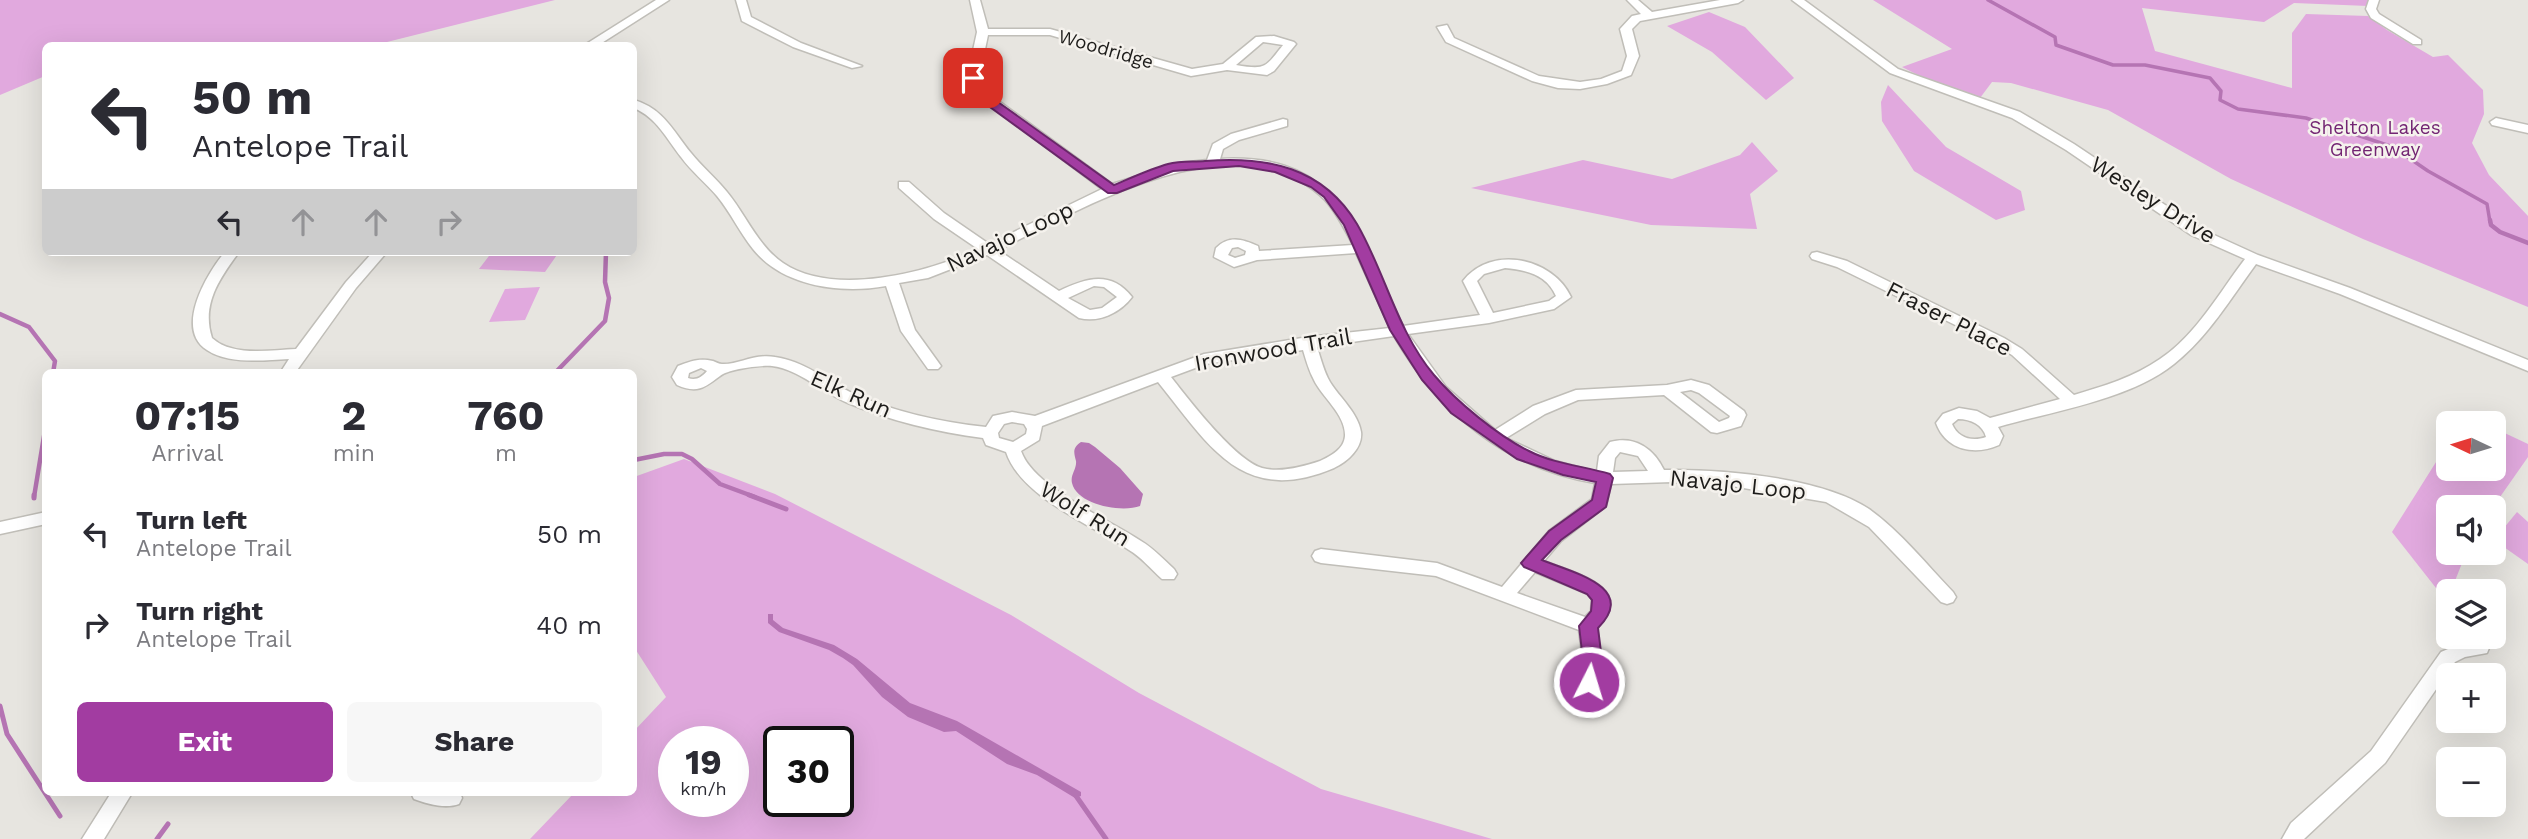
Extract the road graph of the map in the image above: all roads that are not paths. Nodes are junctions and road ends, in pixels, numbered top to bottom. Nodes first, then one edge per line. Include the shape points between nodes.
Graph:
1 (664, 0) edge
2 (741, 0) edge
3 (975, 0) edge
4 (1632, 0) edge
5 (1738, 0) edge
6 (1797, 0) edge
7 (2374, 0) edge
8 (1648, 14) junction
9 (1443, 27) dead end
10 (984, 32) junction
11 (595, 42) edge
12 (2417, 42) dead end
13 (856, 66) dead end
14 (1227, 67) junction
15 (637, 106) edge
16 (1283, 122) dead end
17 (2496, 122) dead end
18 (2528, 128) edge
19 (1213, 162) junction
20 (904, 185) dead end
21 (1112, 190) junction
22 (987, 248) junction
23 (1362, 249) junction
24 (229, 256) edge
25 (376, 256) edge
26 (1817, 256) dead end
27 (1253, 257) dead end
28 (2253, 258) junction
29 (892, 282) junction
30 (1059, 296) dead end
31 (1489, 318) junction
32 (1398, 330) junction
33 (1308, 342) junction
34 (302, 354) junction
35 (933, 366) dead end
36 (2528, 366) edge
37 (290, 369) edge
38 (715, 371) dead end
39 (1160, 374) junction
40 (1667, 390) dead end
41 (2070, 400) junction
42 (1033, 424) junction
43 (1989, 424) dead end
44 (990, 432) junction
45 (1495, 437) junction
46 (1012, 448) junction
47 (1658, 476) junction
48 (1605, 478) junction
49 (42, 518) edge
50 (0, 527) edge
51 (1321, 556) dead end
52 (1530, 563) junction
53 (1168, 574) dead end
54 (1504, 595) junction
55 (1947, 597) dead end
56 (1588, 626) junction
57 (2476, 649) edge
58 (1585, 705) dead end
59 (120, 796) edge
60 (440, 796) edge
61 (452, 798) dead end
62 (92, 839) edge
63 (2292, 839) edge

1 - 11 street
2 - 13 street via 746,19 797,45
3 - 10 street
4 - 8 street
5 - 8 street
6 - 28 street, Wesley Drive via 1894,71 2016,115 2196,232
7 - 12 street via 2371,9 2375,16
8 - 9 street via 1626,29 1633,56 1627,73 1585,86 1528,78 1450,40
10 - 14 street, Woodridge via 1050,32 1185,72
10 - 21 street via 973,78 975,89
14 - 14 street, Woodridge via 1256,40 1290,44 1263,73
15 - 29 street, Navajo Loop via 667,125 772,264 820,281
16 - 19 street via 1220,145
17 - 18 street
19 - 21 street, Navajo Loop via 1162,170
19 - 23 street, Navajo Loop via 1271,166 1316,185 1343,212
20 - 22 street via 939,216
21 - 22 street, Navajo Loop
22 - 29 street, Navajo Loop via 942,269
22 - 30 street
23 - 27 street
23 - 32 street, Navajo Loop
24 - 34 street via 204,293 202,329 207,342 236,354
25 - 34 street
26 - 41 street, Fraser Place via 1998,341 2017,352
28 - 36 street, Wesley Drive via 2345,290
28 - 41 street via 2186,345 2166,363 2096,394
29 - 35 street via 908,331
31 - 31 street, Ironwood Trail via 1554,304 1564,297 1562,289 1553,279 1524,265 1497,264 1474,274 1470,281
31 - 32 street, Ironwood Trail
32 - 33 street, Ironwood Trail
32 - 45 street, Navajo Loop via 1427,376 1456,409
33 - 39 street, Ironwood Trail via 1204,359
33 - 39 street via 1320,377 1353,437 1338,459 1293,474 1248,468 1202,424
34 - 37 street
38 - 44 street, Elk Run via 778,362 885,411 934,425
39 - 42 street, Ironwood Trail
40 - 45 street via 1576,395 1539,410
41 - 43 street
42 - 44 street via 1024,418 1005,418
42 - 46 street via 1033,436
44 - 46 street via 995,444
45 - 48 street, Navajo Loop via 1522,455
46 - 53 street, Wolf Run via 1018,465 1037,485 1138,547
47 - 48 street, Navajo Loop
47 - 48 street, Navajo Loop via 1645,451 1616,446 1607,456
47 - 55 street, Navajo Loop via 1756,482 1825,494 1864,515
48 - 52 street via 1600,502 1555,536
49 - 50 street
51 - 54 street via 1437,570
52 - 54 street
52 - 56 street via 1594,589 1601,598 1600,614
54 - 56 street
56 - 58 street via 1592,660
57 - 63 street via 2448,657 2378,757
59 - 62 street
60 - 61 street

